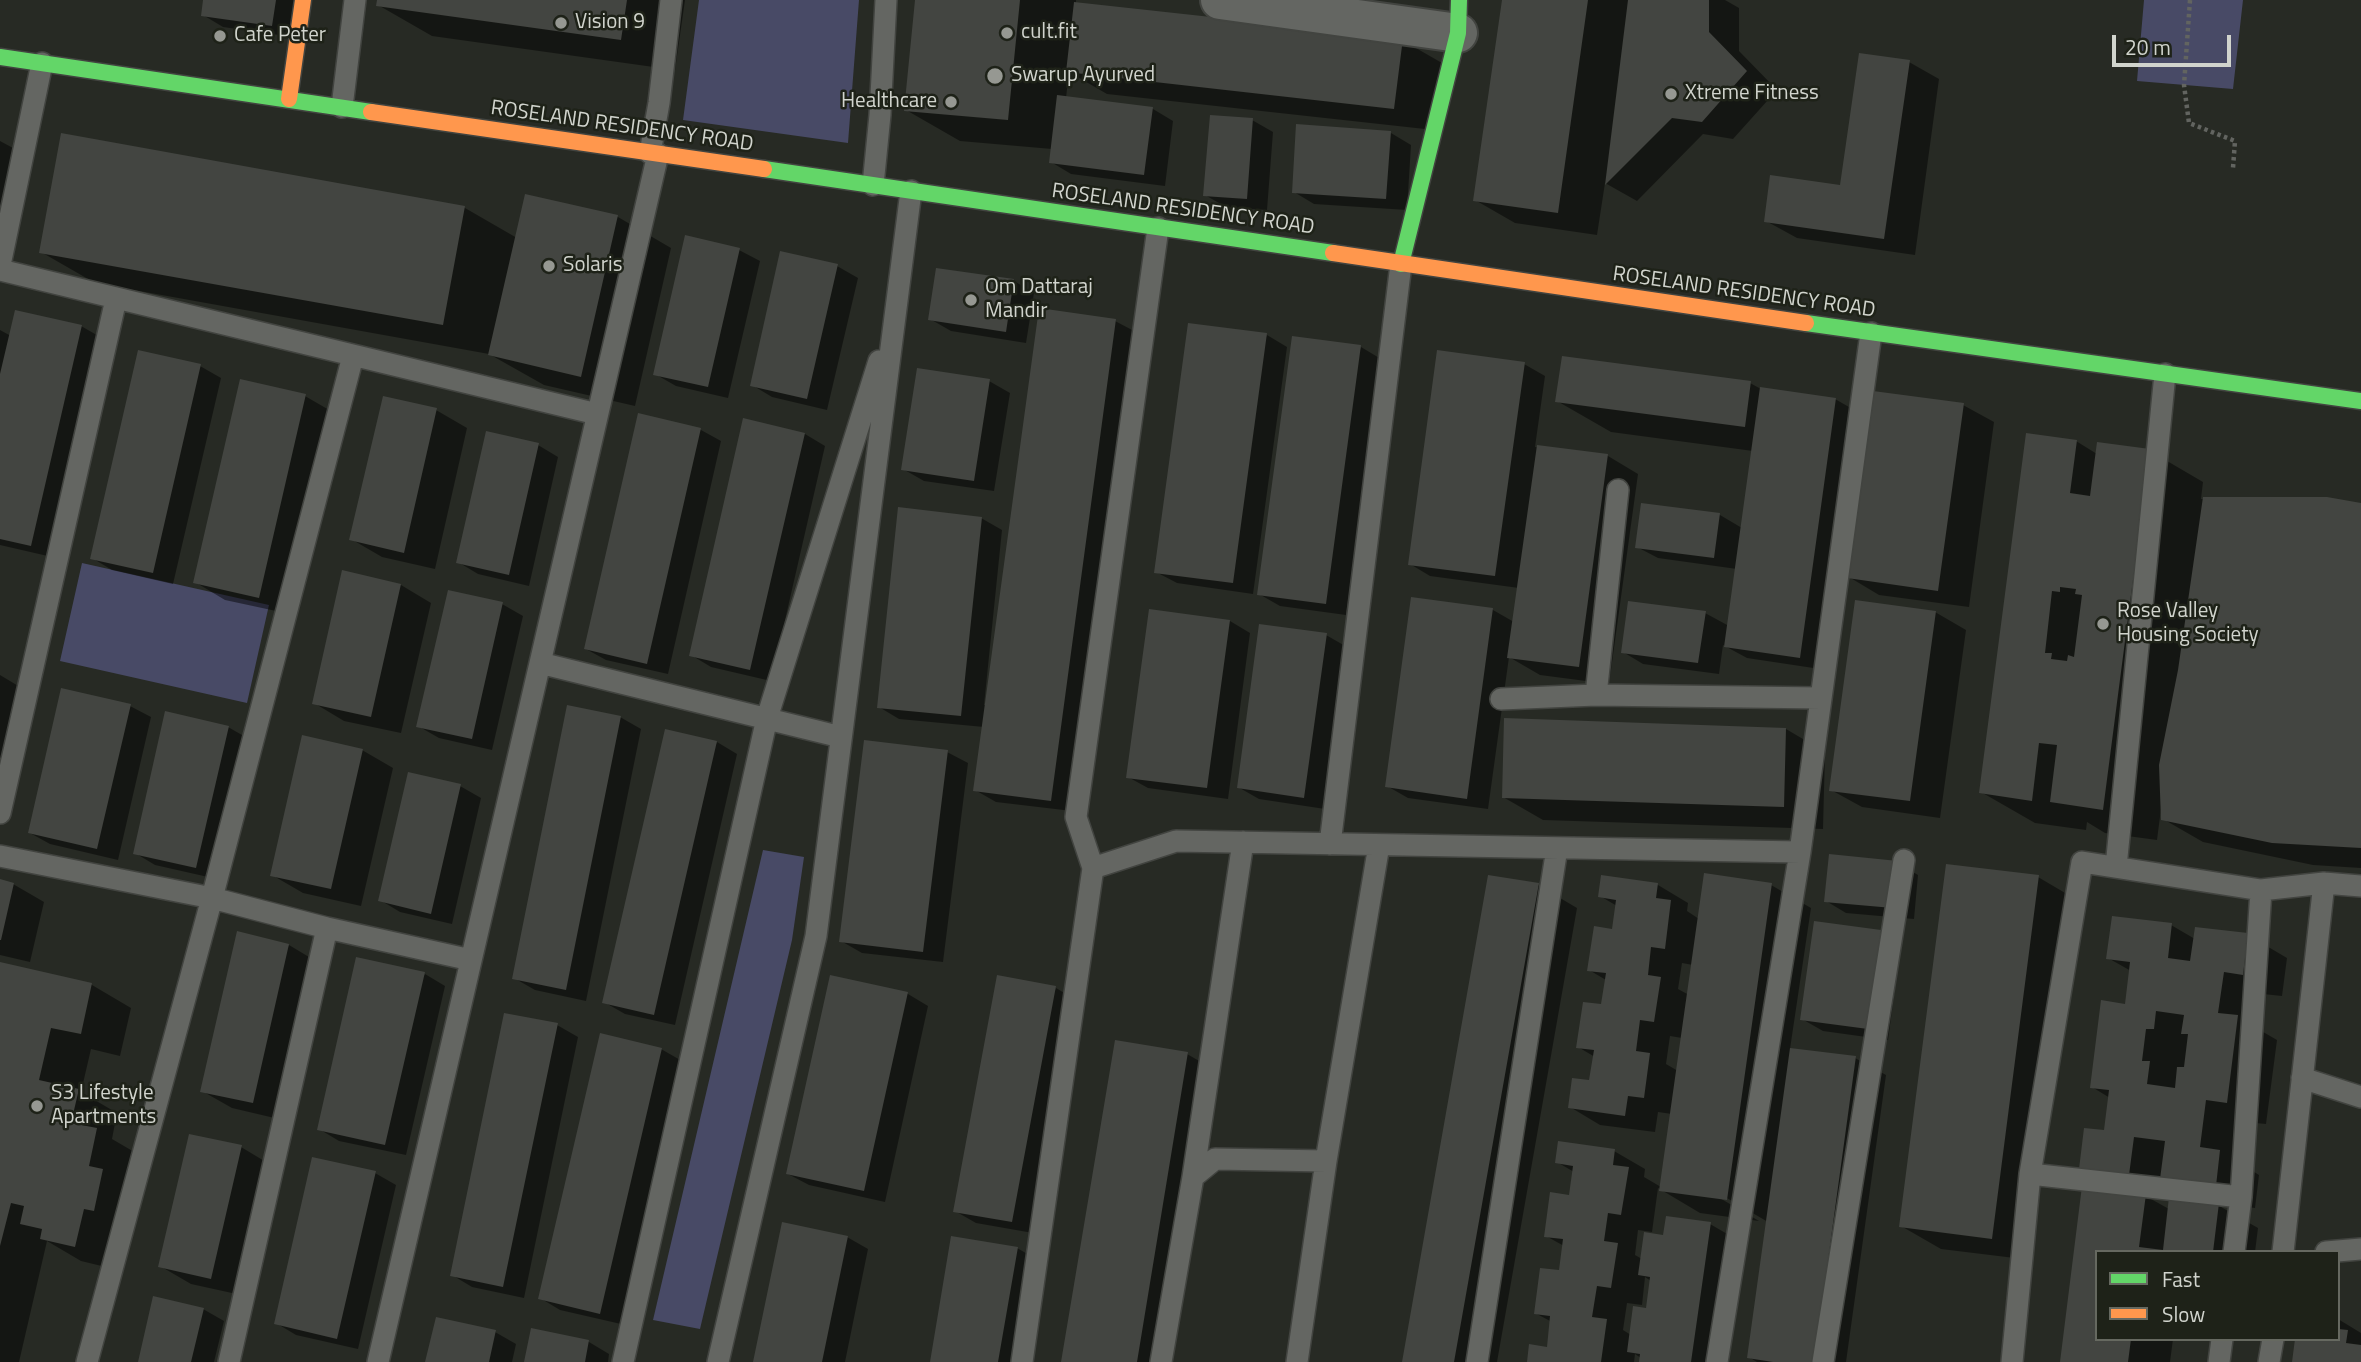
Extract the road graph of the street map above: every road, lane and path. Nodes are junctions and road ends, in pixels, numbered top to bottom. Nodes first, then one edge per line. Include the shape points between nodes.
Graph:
1 (303, 0) edge
2 (355, 0) edge
3 (671, 0) edge
4 (886, 0) edge
5 (1220, 0) edge
6 (2190, 0) edge
7 (1459, 17) edge
8 (0, 57) edge
9 (42, 63) junction
10 (289, 99) junction
11 (342, 107) junction
12 (654, 153) junction
13 (2233, 168) dead end
14 (873, 186) junction
15 (911, 191) junction
16 (1158, 228) junction
17 (1401, 264) junction
18 (0, 268) edge
19 (116, 299) dead end
20 (896, 308) junction
21 (1871, 333) junction
22 (353, 356) dead end
23 (2165, 374) junction
24 (2361, 401) edge
25 (597, 414) junction
26 (1618, 490) dead end
27 (540, 663) junction
28 (1596, 695) junction
29 (1821, 698) junction
30 (1501, 699) dead end
31 (767, 718) junction
32 (841, 737) junction
33 (0, 814) edge
34 (1243, 842) junction
35 (1330, 844) junction
36 (1379, 845) junction
37 (1557, 848) junction
38 (1800, 852) junction
39 (0, 856) edge
40 (1904, 860) dead end
41 (2116, 867) junction
42 (1093, 868) junction
43 (2324, 883) junction
44 (2361, 886) edge
45 (2261, 890) junction
46 (212, 898) junction
47 (327, 928) junction
48 (471, 960) junction
49 (2302, 1079) junction
50 (2361, 1097) edge
51 (1326, 1161) junction
52 (2030, 1174) junction
53 (1193, 1177) junction
54 (2241, 1197) junction
55 (2361, 1249) edge
56 (2234, 1250) edge
57 (2283, 1250) edge
58 (2340, 1251) edge
59 (2222, 1341) edge
60 (2273, 1341) edge
61 (88, 1362) edge
62 (229, 1362) edge
63 (377, 1362) edge
64 (623, 1362) edge
65 (718, 1362) edge
66 (1022, 1362) edge
67 (1161, 1362) edge
68 (1297, 1362) edge
69 (1477, 1362) edge
70 (1717, 1362) edge
71 (1823, 1362) edge
72 (2011, 1362) edge
73 (2219, 1362) edge
74 (2269, 1362) edge

1 - 10 street
2 - 11 lane
3 - 12 lane
4 - 14 lane
5 - 7 street
6 - 13 path via 2184,85 2189,123 2235,141
7 - 17 street
8 - 9 street, ROSELAND RESIDENCY ROAD
9 - 10 street, ROSELAND RESIDENCY ROAD
9 - 18 lane
10 - 11 street, ROSELAND RESIDENCY ROAD
11 - 12 street, ROSELAND RESIDENCY ROAD
12 - 14 street, ROSELAND RESIDENCY ROAD
12 - 25 lane
14 - 15 street, ROSELAND RESIDENCY ROAD
15 - 16 street, ROSELAND RESIDENCY ROAD
15 - 20 lane
16 - 17 street, ROSELAND RESIDENCY ROAD
16 - 42 lane via 1076,817
17 - 21 street, ROSELAND RESIDENCY ROAD
17 - 35 lane
18 - 25 lane
19 - 33 lane
20 - 31 lane
20 - 32 lane
21 - 23 street, ROSELAND RESIDENCY ROAD
21 - 29 lane
22 - 46 lane
23 - 24 street, ROSELAND RESIDENCY ROAD
23 - 41 lane
25 - 27 lane
26 - 28 lane
27 - 31 lane
27 - 48 lane
28 - 29 lane
28 - 30 lane
29 - 38 lane
31 - 32 lane
31 - 64 lane
32 - 65 lane via 816,936
34 - 35 lane
34 - 42 lane via 1176,841
34 - 53 lane
35 - 36 lane
36 - 37 lane
36 - 51 lane
37 - 38 lane
37 - 69 lane
38 - 70 lane
39 - 46 lane
40 - 71 lane
41 - 45 lane
41 - 52 lane via 2082,862
42 - 66 lane
43 - 44 lane
43 - 45 lane
43 - 49 lane
45 - 54 lane
46 - 47 lane
46 - 61 lane
47 - 48 lane
47 - 62 lane
48 - 63 lane
49 - 50 lane
49 - 57 lane
51 - 53 lane via 1215,1159
51 - 68 lane
52 - 54 lane
52 - 72 lane
53 - 67 lane
54 - 56 lane
55 - 58 lane
59 - 73 lane
60 - 74 lane

